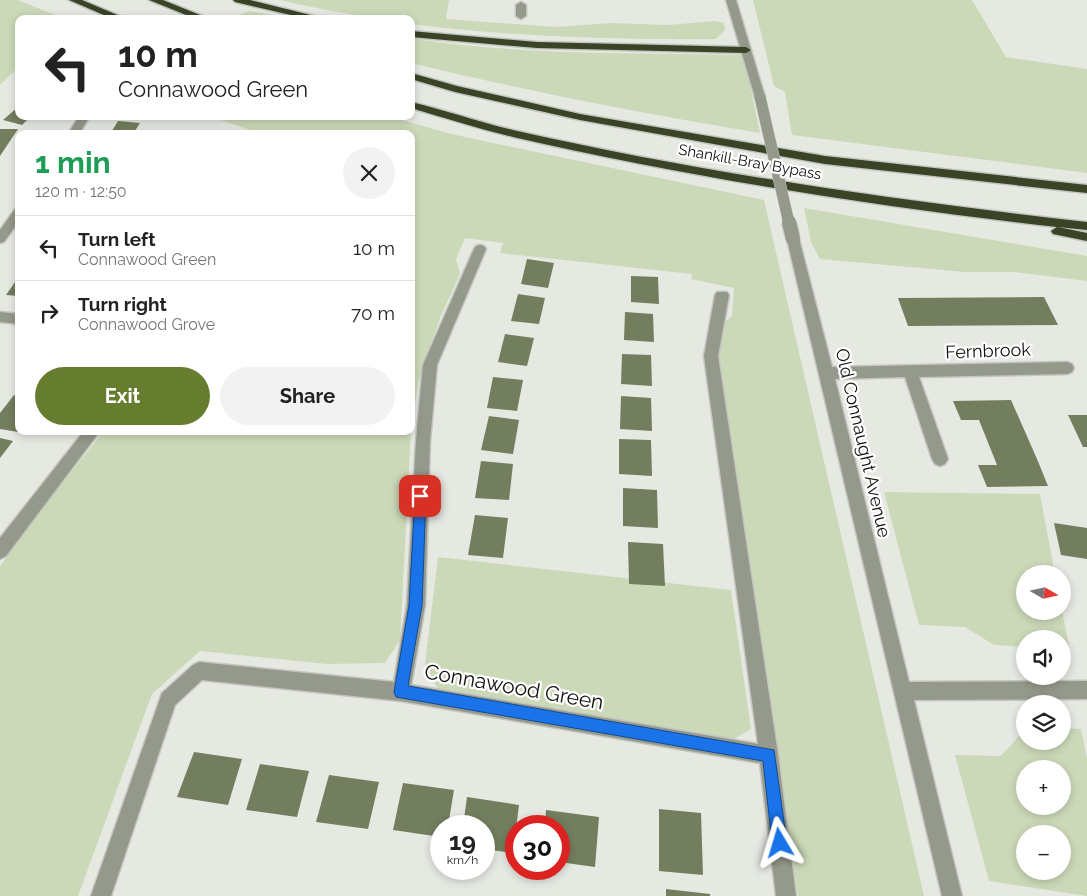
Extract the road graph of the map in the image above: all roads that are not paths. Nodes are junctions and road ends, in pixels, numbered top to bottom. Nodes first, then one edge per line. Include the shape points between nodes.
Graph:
1 (74, 0) edge
2 (154, 0) edge
3 (238, 0) edge
4 (731, 0) edge
5 (521, 5) dead end
6 (112, 15) edge
7 (194, 15) edge
8 (304, 15) edge
9 (521, 16) dead end
10 (415, 35) edge
11 (746, 50) junction
12 (415, 77) edge
13 (415, 106) edge
14 (1087, 188) edge
15 (949, 210) junction
16 (15, 218) edge
17 (1087, 226) edge
18 (1087, 237) edge
19 (0, 239) edge
20 (480, 249) dead end
21 (722, 295) dead end
22 (0, 317) edge
23 (15, 319) edge
24 (1067, 368) dead end
25 (910, 372) junction
26 (827, 373) junction
27 (90, 435) edge
28 (940, 460) dead end
29 (0, 551) edge
30 (1087, 690) edge
31 (901, 691) junction
32 (400, 692) junction
33 (769, 755) junction
34 (101, 896) edge
35 (786, 896) edge
36 (952, 896) edge

1 - 6 highway
2 - 7 highway
3 - 8 highway
4 - 11 street, Old Connaught Avenue
5 - 9 street
10 - 11 highway via 578,47
11 - 26 street, Old Connaught Avenue, bridge
12 - 14 highway, Shankill-Bray Bypass via 580,117 816,159
13 - 15 highway, Shankill-Bray Bypass via 512,133 736,178
15 - 17 highway, Shankill-Bray Bypass
15 - 18 highway
16 - 19 street
20 - 32 street via 430,365 423,441 416,605
21 - 33 street via 711,356
22 - 23 street
24 - 25 street, Fernbrook
25 - 26 street, Fernbrook
25 - 28 street
26 - 31 street, Old Connaught Avenue
27 - 29 street
30 - 31 street
31 - 36 street, Old Connaught Avenue
32 - 33 street, Connawood Green
32 - 34 street, Connawood Green via 199,671 168,699
33 - 35 street

